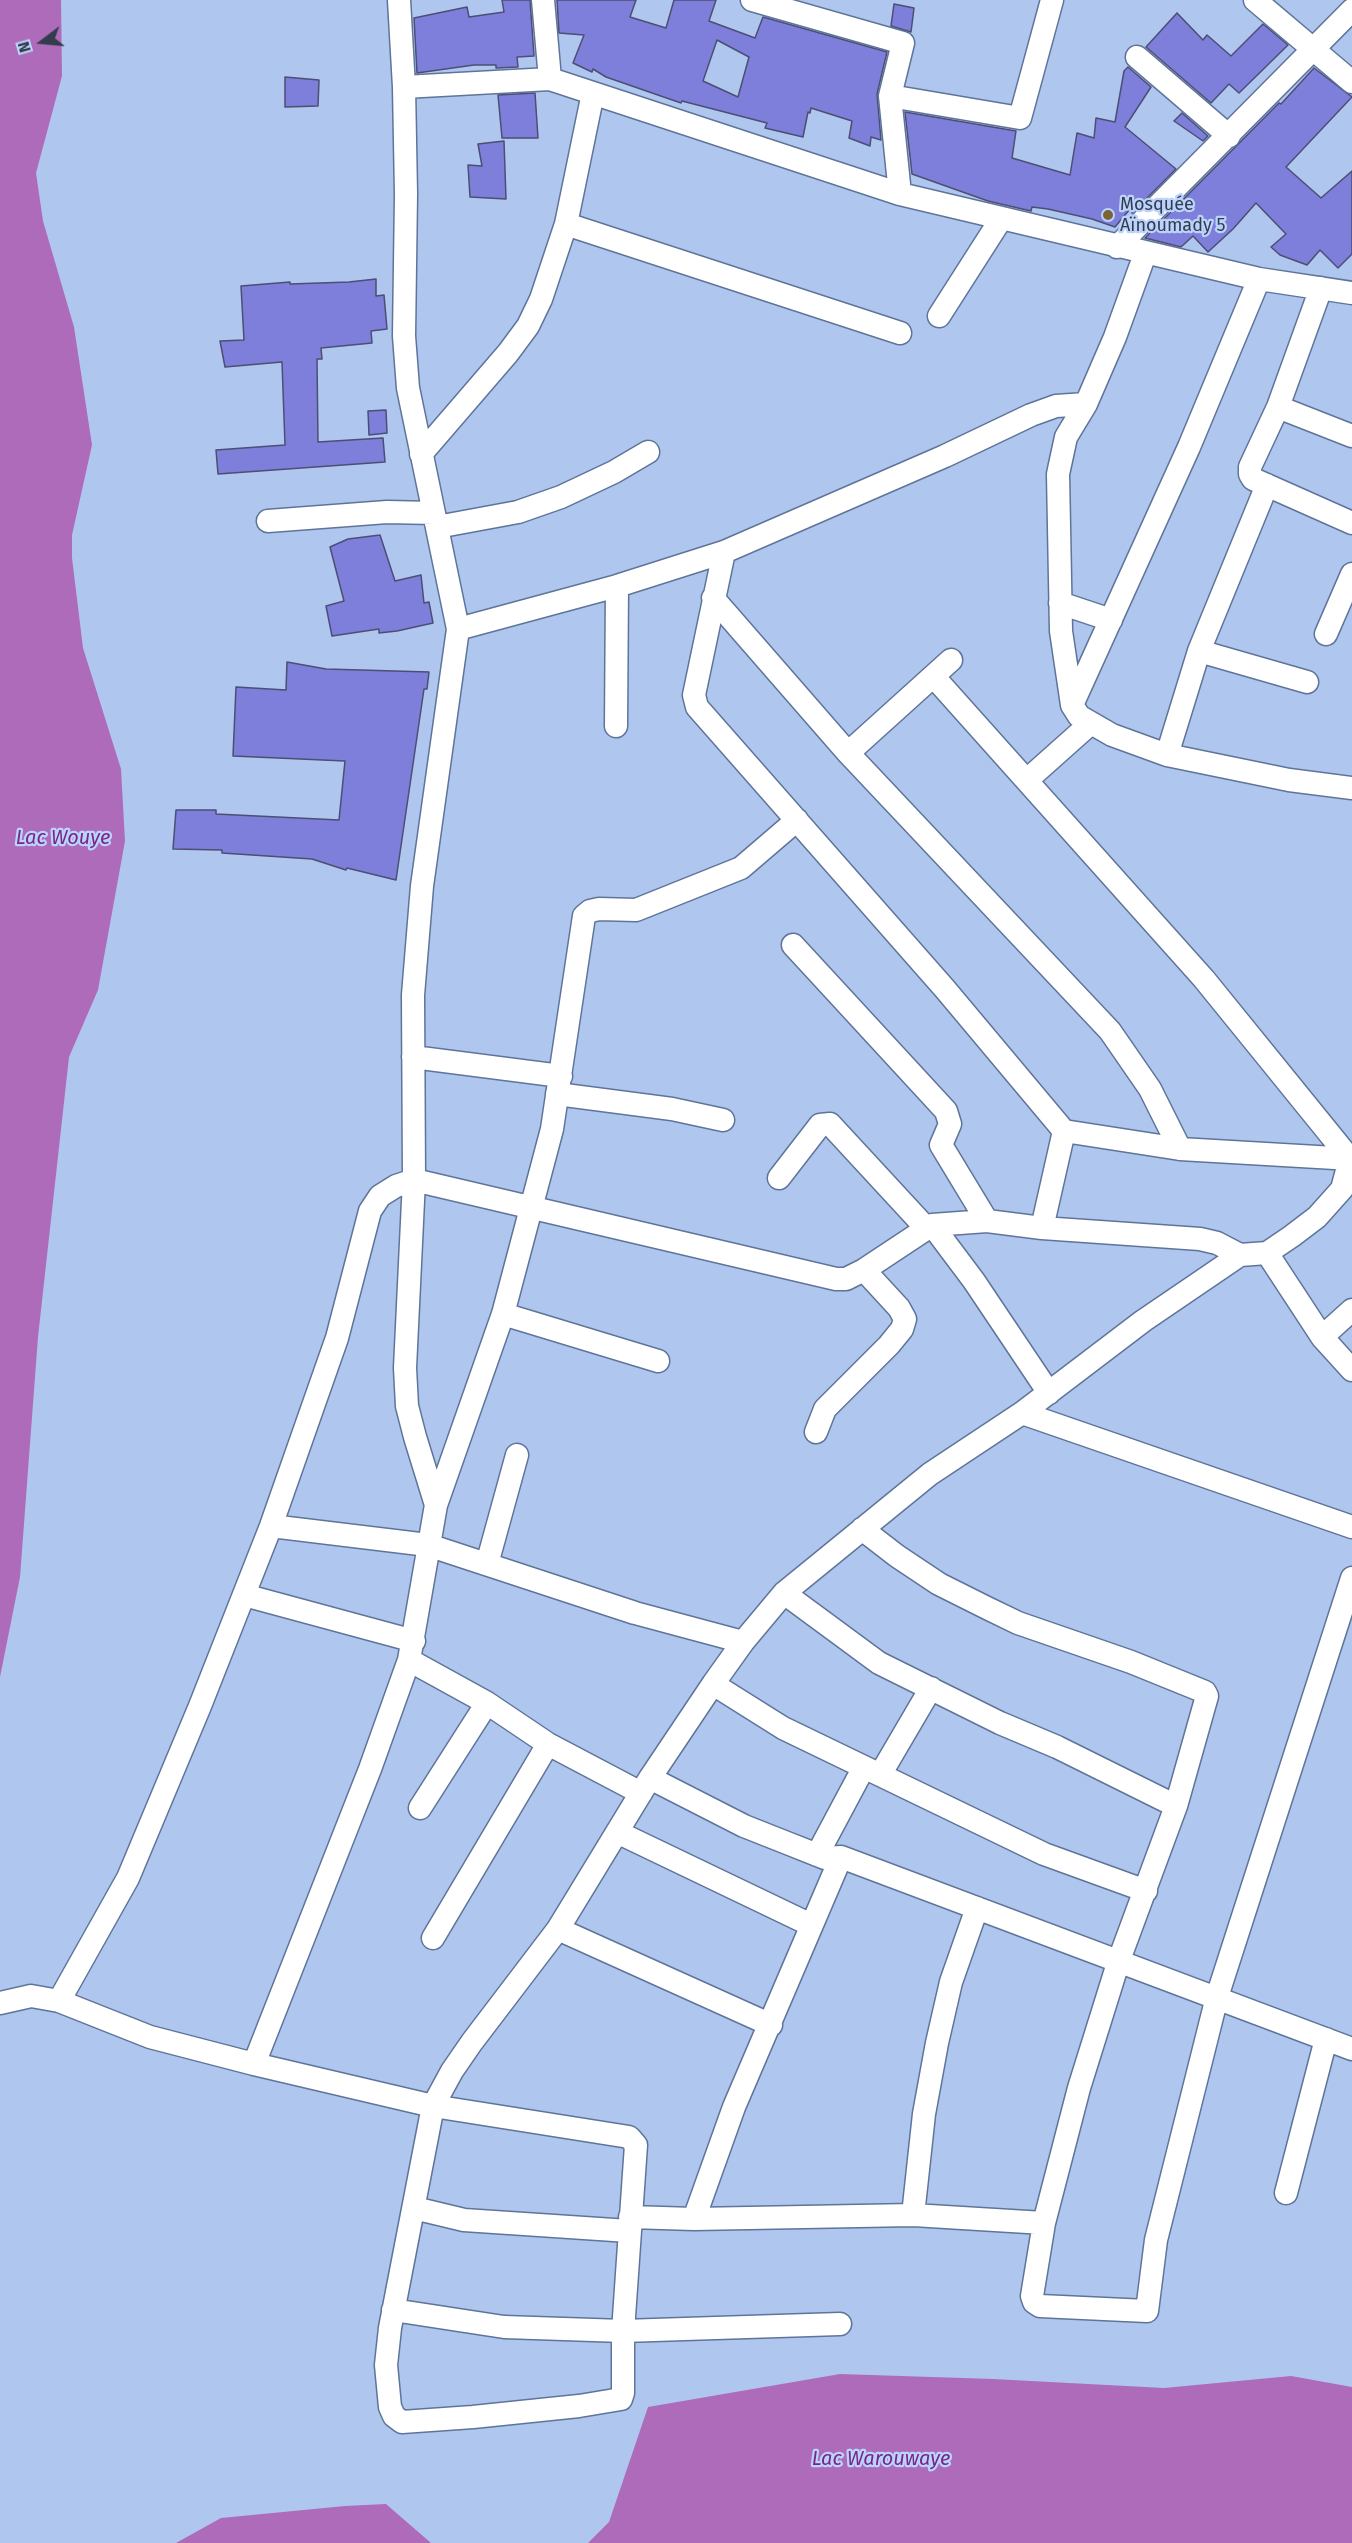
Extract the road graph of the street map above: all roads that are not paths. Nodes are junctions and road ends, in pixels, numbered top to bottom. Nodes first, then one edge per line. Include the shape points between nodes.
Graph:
1 (399, 0) edge
2 (543, 0) edge
3 (752, 0) edge
4 (1052, 0) edge
5 (1255, 0) edge
6 (1352, 10) edge
7 (1314, 50) junction
8 (1137, 57) dead end
9 (550, 79) junction
10 (1352, 82) edge
11 (404, 87) junction
12 (593, 93) junction
13 (890, 96) junction
14 (1229, 136) junction
15 (900, 194) junction
16 (1001, 219) junction
17 (566, 224) junction
18 (1117, 247) junction
19 (1145, 254) junction
20 (1259, 279) junction
21 (1321, 288) junction
22 (1352, 293) edge
23 (939, 316) dead end
24 (900, 333) dead end
25 (1086, 404) junction
26 (1278, 407) junction
27 (1352, 436) edge
28 (648, 452) dead end
29 (421, 454) junction
30 (1267, 485) junction
31 (435, 520) junction
32 (268, 521) dead end
33 (1352, 523) edge
34 (723, 552) junction
35 (1352, 574) edge
36 (617, 586) junction
37 (713, 598) junction
38 (1060, 603) junction
39 (1111, 620) junction
40 (458, 629) junction
41 (1326, 634) dead end
42 (1199, 651) junction
43 (951, 660) dead end
44 (934, 677) junction
45 (1307, 682) dead end
46 (1072, 705) junction
47 (1090, 723) junction
48 (616, 726) dead end
49 (848, 753) junction
50 (1167, 755) junction
51 (1027, 780) junction
52 (1352, 788) edge
53 (797, 820) junction
54 (793, 945) dead end
55 (413, 1057) junction
56 (559, 1085) junction
57 (723, 1120) dead end
58 (1064, 1131) junction
59 (1180, 1149) junction
60 (1351, 1159) edge
61 (779, 1178) dead end
62 (414, 1180) junction
63 (532, 1207) junction
64 (987, 1221) junction
65 (929, 1227) junction
66 (1042, 1228) junction
67 (1267, 1254) junction
68 (1240, 1255) junction
69 (864, 1270) junction
70 (1352, 1310) edge
71 (503, 1314) junction
72 (1322, 1337) junction
73 (658, 1361) dead end
74 (1352, 1370) edge
75 (1049, 1393) junction
76 (1022, 1413) junction
77 (816, 1432) dead end
78 (517, 1455) dead end
79 (436, 1505) junction
80 (271, 1526) junction
81 (1352, 1527) edge
82 (862, 1529) junction
83 (428, 1545) junction
84 (487, 1564) junction
85 (1352, 1578) edge
86 (784, 1593) junction
87 (244, 1595) junction
88 (743, 1642) junction
89 (412, 1651) junction
90 (713, 1684) junction
91 (931, 1689) junction
92 (487, 1703) junction
93 (549, 1744) junction
94 (872, 1771) junction
95 (645, 1785) junction
96 (1176, 1806) junction
97 (420, 1808) dead end
98 (617, 1832) junction
99 (818, 1855) junction
100 (841, 1857) junction
101 (1146, 1891) junction
102 (977, 1908) junction
103 (811, 1925) junction
104 (558, 1929) junction
105 (433, 1938) dead end
106 (1119, 1960) junction
107 (1217, 1997) junction
108 (59, 2001) junction
109 (0, 2003) edge
110 (771, 2025) junction
111 (1326, 2039) junction
112 (1352, 2049) edge
113 (254, 2064) junction
114 (433, 2106) junction
115 (1286, 2193) dead end
116 (414, 2208) junction
117 (913, 2216) junction
118 (694, 2219) junction
119 (1044, 2223) junction
120 (630, 2224) junction
121 (393, 2310) junction
122 (840, 2324) dead end
123 (623, 2331) junction

1 - 11 street
2 - 9 street
3 - 13 street via 903,43
4 - 13 street via 1020,118
5 - 7 street
6 - 7 street
7 - 10 street
7 - 14 street
8 - 14 street
9 - 11 street
9 - 12 street
11 - 29 street via 404,336 408,388
12 - 15 street
12 - 17 street
13 - 15 street
14 - 18 street
15 - 16 street
16 - 18 street
16 - 23 street
17 - 24 street
17 - 29 street via 528,326
18 - 19 street
19 - 20 street
19 - 25 street
20 - 21 street
20 - 39 street
21 - 22 street
21 - 26 street
25 - 34 street via 1056,406 1031,415
25 - 38 street via 1066,437 1058,474
26 - 27 street
26 - 30 street via 1250,467 1253,478
28 - 31 street via 561,497 518,512
29 - 31 street
30 - 33 street
30 - 42 street
31 - 32 street via 387,512
31 - 40 street
34 - 36 street
34 - 37 street
35 - 41 street
36 - 40 street
36 - 48 street
37 - 49 street
37 - 53 street via 694,701
38 - 39 street
38 - 46 street
39 - 46 street
40 - 55 street via 422,886 413,995
42 - 45 street
42 - 50 street
43 - 44 street
44 - 49 street
44 - 51 street
46 - 47 street
47 - 50 street
47 - 51 street
49 - 59 street via 1110,1031 1150,1089
50 - 52 street via 1289,780
51 - 60 street via 1204,979
53 - 56 street via 741,868 636,910 599,909 584,916
53 - 58 street
54 - 64 street via 946,1111 950,1124 941,1145
55 - 56 street
55 - 62 street
56 - 57 street
56 - 63 street
58 - 59 street
58 - 66 street
59 - 60 street
60 - 67 street via 1342,1189 1332,1201
61 - 65 street via 820,1125 830,1124
62 - 63 street
62 - 79 street via 405,1368 407,1406
62 - 80 street via 380,1196 370,1211 337,1338
63 - 69 street via 836,1279 846,1279
63 - 71 street
64 - 65 street
64 - 66 street
65 - 69 street
65 - 75 street via 974,1281
66 - 68 street via 1200,1239
67 - 68 street
67 - 72 street
68 - 75 street
69 - 77 street via 899,1308 905,1318 902,1329 825,1408
70 - 72 street
71 - 73 street
71 - 79 street
72 - 74 street
75 - 76 street
76 - 81 street
76 - 82 street via 930,1474
78 - 84 street
79 - 83 street
80 - 83 street
80 - 87 street
82 - 86 street
82 - 96 street via 939,1584 1017,1623 1205,1692 1208,1700
83 - 84 street
83 - 89 street
84 - 88 street via 646,1617
85 - 107 street
86 - 88 street
86 - 91 street via 874,1660
87 - 89 street
87 - 108 street via 128,1878
88 - 90 street
89 - 92 street
89 - 113 street via 362,1791
90 - 94 street via 783,1728
90 - 95 street
91 - 94 street
91 - 96 street
92 - 93 street
92 - 97 street
93 - 95 street
93 - 105 street
94 - 99 street
94 - 101 street via 1044,1854
95 - 98 street
95 - 99 street
96 - 101 street
98 - 103 street
98 - 104 street
99 - 100 street
100 - 102 street
100 - 103 street
101 - 106 street
102 - 106 street
102 - 117 street via 951,1982 937,2043 924,2114
103 - 110 street
104 - 110 street
104 - 114 street via 472,2042
106 - 107 street
106 - 119 street via 1078,2088
107 - 111 street
107 - 119 street via 1156,2240 1147,2311 1040,2306 1034,2302
108 - 109 street via 31,1996
108 - 113 street via 150,2037
110 - 118 street via 734,2107
111 - 112 street
111 - 115 street
113 - 114 street
114 - 116 street
114 - 120 street via 629,2137 636,2145
116 - 120 street via 464,2220
116 - 121 street
117 - 118 street
117 - 119 street
118 - 120 street
120 - 123 street
121 - 123 street via 504,2327
121 - 123 street via 386,2365 390,2408 402,2422 619,2401 623,2393
122 - 123 street

